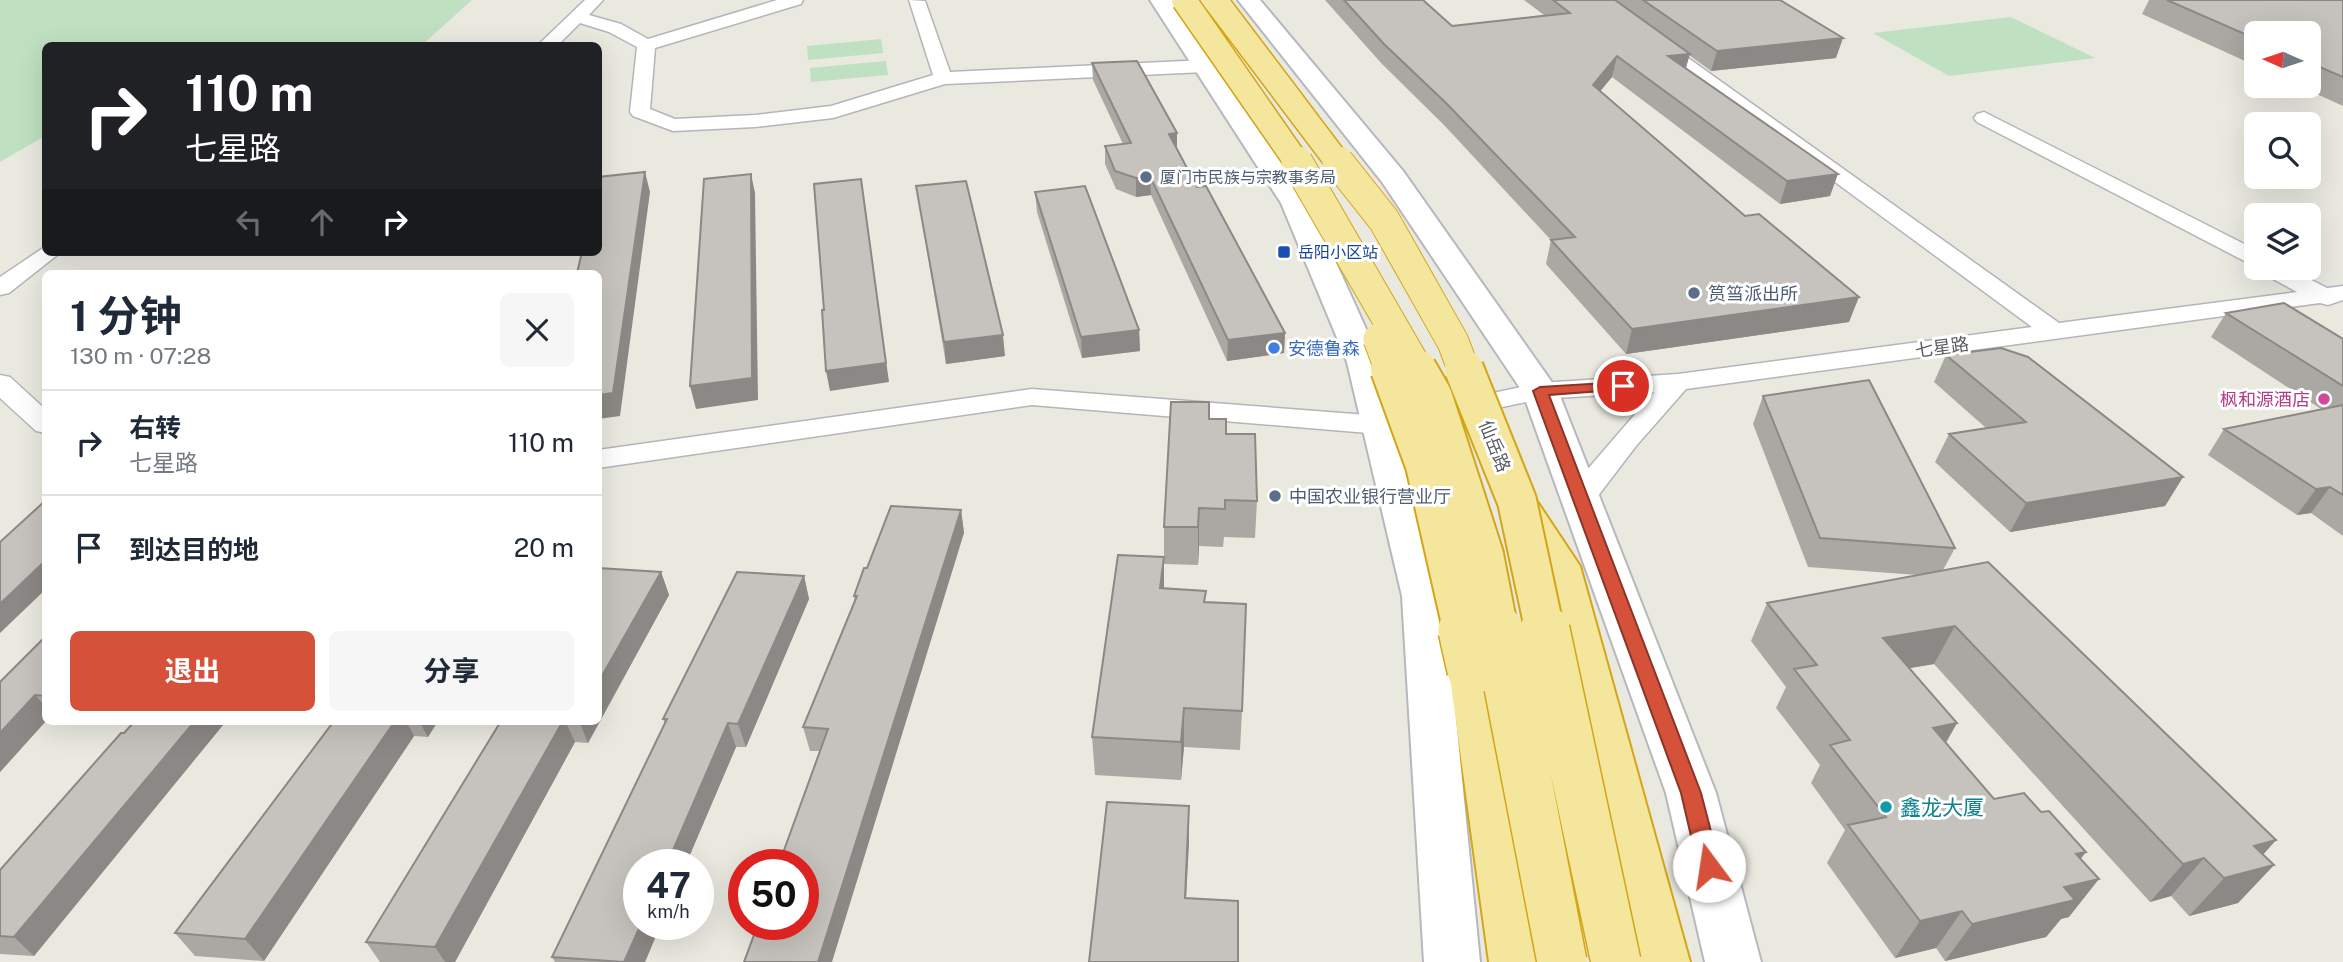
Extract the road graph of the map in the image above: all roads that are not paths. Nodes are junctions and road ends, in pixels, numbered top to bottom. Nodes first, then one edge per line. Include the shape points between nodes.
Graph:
1 (595, 0) edge
2 (795, 0) edge
3 (907, 0) edge
4 (924, 0) edge
5 (1161, 0) edge
6 (1184, 0) edge
7 (1215, 0) edge
8 (1249, 0) edge
9 (1596, 0) edge
10 (917, 1) edge
11 (577, 17) junction
12 (550, 42) edge
13 (646, 45) junction
14 (1205, 66) junction
15 (943, 78) junction
16 (1984, 118) dead end
17 (2244, 254) edge
18 (44, 256) edge
19 (1355, 264) junction
20 (2296, 280) edge
21 (0, 288) edge
22 (2337, 299) edge
23 (2055, 332) junction
24 (0, 383) edge
25 (1678, 383) junction
26 (1540, 391) junction
27 (42, 421) edge
28 (1380, 425) junction
29 (602, 458) edge
30 (1580, 498) junction
31 (1517, 501) junction
32 (1452, 962) edge
33 (1517, 962) edge
34 (1562, 962) edge
35 (1616, 962) edge
36 (1662, 962) edge
37 (1733, 962) edge

1 - 11 street
2 - 13 street
3 - 10 street
4 - 10 street
5 - 14 main road
6 - 19 highway, bridge via 1292,154
7 - 31 highway, 仙岳路, bridge via 1384,220 1453,342
8 - 26 main road via 1393,177
9 - 23 street
10 - 15 street
11 - 12 street
11 - 13 street via 615,28
13 - 15 street via 640,112 673,125 833,112
14 - 15 street
14 - 28 main road via 1295,203 1364,362
16 - 17 street
18 - 21 street
19 - 33 highway, bridge via 1425,465 1472,670
19 - 34 highway, bridge via 1433,397 1484,555
20 - 22 street
22 - 23 street, 七星路
23 - 25 street, 七星路
24 - 27 street
25 - 26 street, 七星路
25 - 30 street
26 - 28 street, 七星路
26 - 30 main road
28 - 29 street, 七星路 via 1032,397
28 - 32 main road via 1423,596
30 - 37 main road via 1691,793
31 - 35 highway, 仙岳路, bridge
31 - 36 highway via 1559,566

